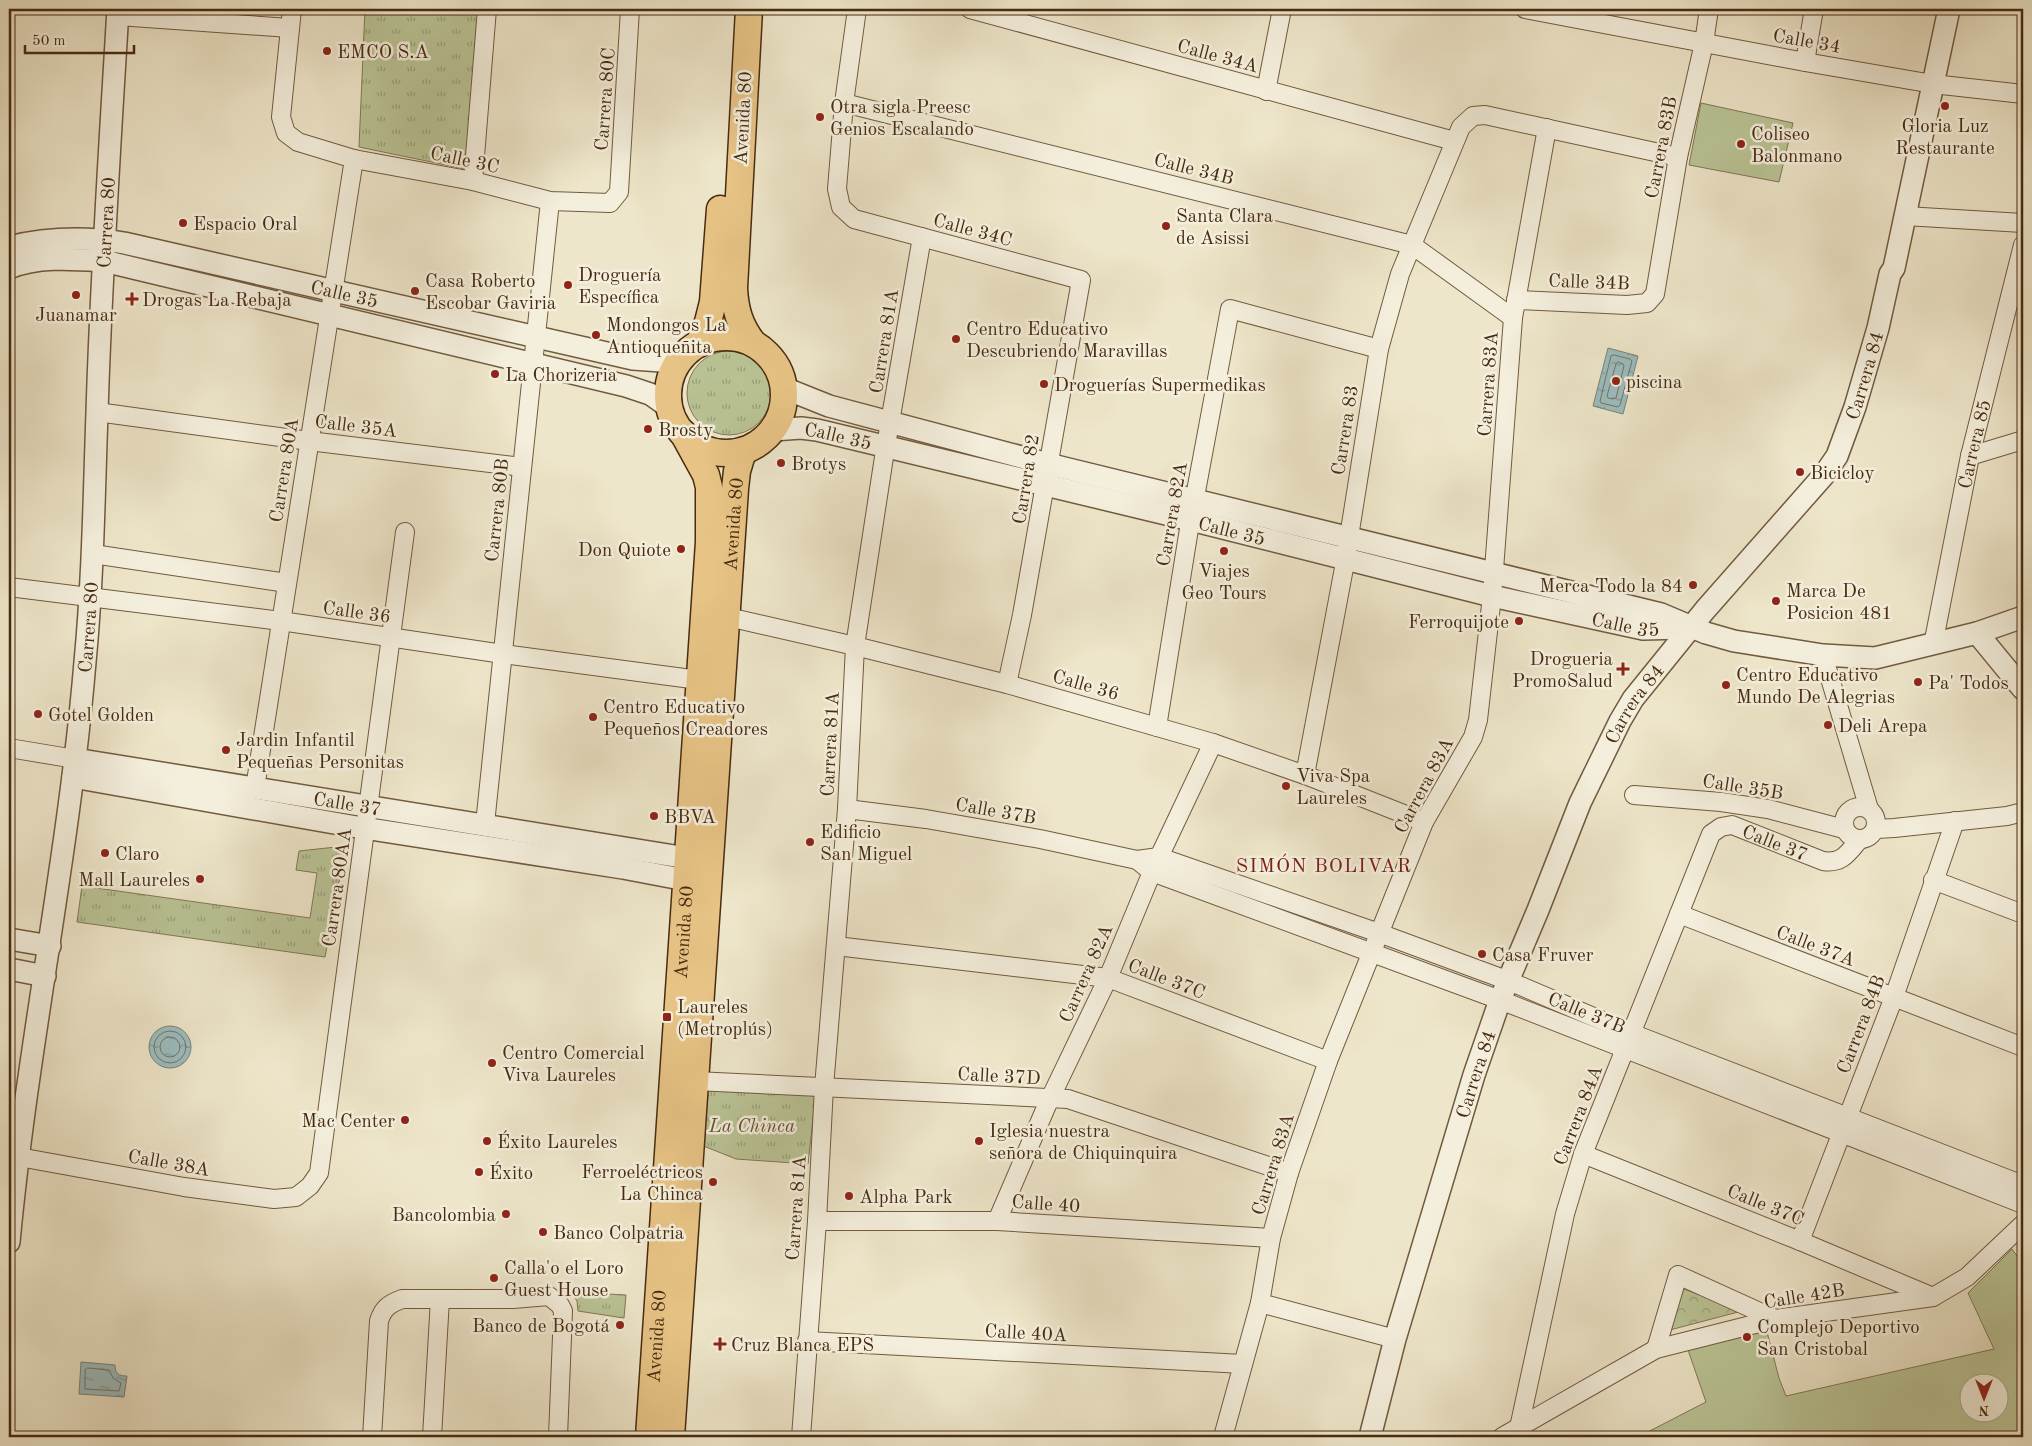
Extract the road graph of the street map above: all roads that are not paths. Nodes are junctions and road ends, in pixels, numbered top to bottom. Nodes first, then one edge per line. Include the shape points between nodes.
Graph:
1 (292, 9) edge
2 (488, 9) edge
3 (630, 9) edge
4 (734, 9) edge
5 (749, 9) edge
6 (857, 9) edge
7 (970, 9) edge
8 (1282, 9) edge
9 (1525, 9) edge
10 (1709, 9) edge
11 (1814, 9) edge
12 (1948, 9) edge
13 (118, 12) edge
14 (1596, 15) edge
15 (290, 28) junction
16 (1704, 43) junction
17 (1805, 62) junction
18 (1933, 84) junction
19 (1266, 91) junction
20 (2023, 94) edge
21 (844, 103) junction
22 (1546, 128) junction
23 (1454, 141) junction
24 (1678, 156) junction
25 (354, 159) junction
26 (473, 181) junction
27 (619, 192) joint
28 (550, 201) junction
29 (1904, 216) junction
30 (2023, 223) edge
31 (922, 237) junction
32 (105, 240) junction
33 (1412, 245) junction
34 (2023, 245) edge
35 (9, 247) edge
36 (104, 261) junction
37 (9, 268) edge
38 (1082, 280) joint
39 (333, 290) junction
40 (1655, 294) joint
41 (1516, 300) junction
42 (329, 314) junction
43 (1513, 318) junction
44 (536, 337) junction
45 (753, 343) junction
46 (1379, 349) junction
47 (690, 351) junction
48 (533, 363) junction
49 (784, 388) junction
50 (670, 408) junction
51 (97, 412) junction
52 (891, 422) junction
53 (773, 430) junction
54 (682, 433) junction
55 (2023, 440) edge
56 (309, 441) junction
57 (886, 448) junction
58 (743, 451) junction
59 (1970, 456) junction
60 (1048, 464) junction
61 (522, 467) junction
62 (1046, 486) junction
63 (1193, 510) junction
64 (405, 532) dead end
65 (1348, 538) junction
66 (92, 554) junction
67 (1345, 559) junction
68 (1494, 573) junction
69 (287, 583) junction
70 (9, 587) edge
71 (1492, 596) junction
72 (90, 599) junction
73 (728, 617) junction
74 (2023, 617) edge
75 (281, 621) junction
76 (1692, 627) junction
77 (1977, 633) junction
78 (390, 637) junction
79 (1933, 645) junction
80 (855, 646) junction
81 (503, 654) junction
82 (1823, 655) junction
83 (699, 680) junction
84 (1007, 684) junction
85 (2023, 689) edge
86 (1157, 726) junction
87 (1213, 743) junction
88 (9, 748) edge
89 (74, 768) junction
90 (1305, 775) junction
91 (255, 788) junction
92 (1634, 795) dead end
93 (847, 809) junction
94 (1869, 809) junction
95 (2023, 812) edge
96 (366, 817) junction
97 (1955, 821) junction
98 (1424, 822) junction
99 (486, 824) junction
100 (1844, 829) junction
101 (1876, 829) junction
102 (1715, 830) joint
103 (1859, 840) junction
104 (1156, 865) junction
105 (687, 869) junction
106 (1933, 880) junction
107 (1679, 914) junction
108 (2023, 914) edge
109 (1379, 933) junction
110 (9, 939) edge
111 (50, 946) junction
112 (836, 946) junction
113 (1370, 954) junction
114 (9, 969) edge
115 (45, 976) junction
116 (1108, 978) junction
117 (1509, 981) junction
118 (1894, 997) junction
119 (1500, 1000) junction
120 (1631, 1033) junction
121 (2023, 1047) edge
122 (1626, 1050) junction
123 (1328, 1061) junction
124 (695, 1081) junction
125 (824, 1087) junction
126 (1049, 1099) junction
127 (1848, 1115) junction
128 (1841, 1133) junction
129 (1583, 1154) junction
130 (19, 1157) junction
131 (1289, 1173) junction
132 (2023, 1185) edge
133 (310, 1186) joint
134 (10, 1204) edge
135 (2023, 1204) edge
136 (817, 1221) junction
137 (997, 1221) junction
138 (2023, 1224) edge
139 (1271, 1238) junction
140 (1800, 1240) junction
141 (9, 1242) edge
142 (1933, 1297) junction
143 (440, 1299) junction
144 (1260, 1302) junction
145 (1774, 1319) junction
146 (1395, 1339) junction
147 (807, 1341) junction
148 (1656, 1349) junction
149 (1243, 1364) junction
150 (1519, 1428) junction
151 (372, 1437) edge
152 (432, 1437) edge
153 (558, 1437) edge
154 (649, 1437) edge
155 (670, 1437) edge
156 (801, 1437) edge
157 (1223, 1437) edge
158 (1370, 1437) edge
159 (1502, 1437) edge

1 - 15 street
2 - 26 street
3 - 27 street, Carrera 80C
4 - 47 main road, Avenida 80 via 715,286 708,322
5 - 45 main road, Avenida 80 via 734,288 739,320
6 - 21 street
7 - 19 street, Calle 34A
8 - 19 street
9 - 14 street, Calle 34
10 - 16 street, Carrera 83B
11 - 17 street
12 - 18 street, Carrera 84
13 - 15 street
13 - 32 street, Carrera 80
14 - 16 street, Calle 34
15 - 25 street, Calle 3C via 281,117 286,133 298,142
16 - 17 street, Calle 34
16 - 24 street, Carrera 83B
17 - 18 street, Calle 34
18 - 20 street, Calle 34
18 - 29 street, Carrera 84
19 - 23 street, Calle 34A
21 - 31 street, Calle 34C via 837,189 841,207 854,219
21 - 33 street, Calle 34B
22 - 23 street, Carrera 83 via 1480,114 1467,120
22 - 24 street
22 - 41 street, Carrera 83A
23 - 33 street, Carrera 83
24 - 40 street, Carrera 83B
25 - 26 street, Calle 3C
25 - 39 street, Carrera 80A
26 - 28 street, Calle 3C
27 - 28 street, Calle 3C via 610,203
28 - 44 street, Carrera 80B
29 - 30 street
29 - 76 street, Carrera 84 via 1878,328 1837,456
31 - 38 street, Calle 34C
31 - 52 street, Carrera 81A
32 - 35 street, Calle 35 via 48,240
32 - 36 street, Carrera 80
32 - 39 street, Calle 35
33 - 43 street, Calle 34B
33 - 46 street, Carrera 83 via 1391,302
34 - 59 street, Carrera 85
36 - 37 street, Calle 35 via 41,261
36 - 42 street, Calle 35
36 - 51 street, Carrera 80
38 - 60 street, Carrera 82
39 - 42 street, Carrera 80A
39 - 44 street, Calle 35
40 - 41 street, Calle 34B via 1647,303 1628,305
41 - 43 street, Carrera 83A
42 - 48 street, Calle 35
42 - 56 street, Carrera 80A
43 - 68 street, Carrera 83A
44 - 47 street, Calle 35 via 634,359 661,361
44 - 48 street, Carrera 80B
45 - 47 main road via 736,338 717,338
45 - 49 main road via 779,370
46 - 63 street, Carrera 82A via 1230,309
46 - 65 street, Carrera 83
47 - 50 main road via 672,374 668,391
48 - 50 street, Calle 35 via 633,388 650,394
48 - 61 street, Carrera 80B
49 - 52 street, Calle 35 via 829,406
49 - 53 main road via 783,409
50 - 54 main road
51 - 56 street, Calle 35A
51 - 66 street, Carrera 80
52 - 57 street, Carrera 81A
52 - 60 street, Calle 35
53 - 57 street, Calle 35 via 801,428
53 - 58 main road via 759,443
54 - 58 main road via 705,449
54 - 83 main road, Avenida 80 via 703,468 709,487 709,542
55 - 59 street
56 - 61 street, Calle 35A
56 - 69 street, Carrera 80A
57 - 62 street, Calle 35
57 - 80 street, Carrera 81A
58 - 73 main road, Avenida 80 via 735,489
59 - 79 street, Carrera 85
60 - 62 street, Carrera 82
60 - 63 street, Calle 35
61 - 81 street, Carrera 80B
62 - 63 street, Calle 35
62 - 84 street, Carrera 82
63 - 65 street, Calle 35
63 - 67 street, Calle 35
63 - 86 street, Carrera 82A
64 - 78 street, Carrera 80AA
65 - 67 street, Carrera 83
65 - 68 street, Calle 35
66 - 69 street
66 - 72 street, Carrera 80
67 - 71 street, Calle 35
67 - 90 street, Carrera 83
68 - 71 street, Carrera 83A
68 - 76 street, Calle 35 via 1660,614
69 - 75 street, Carrera 80A
70 - 72 street, Calle 36
71 - 76 street, Calle 35 via 1643,629
71 - 98 street, Carrera 83A via 1473,737
72 - 75 street, Calle 36
72 - 89 street, Carrera 80
73 - 80 street, Calle 36
73 - 124 main road, Avenida 80
74 - 77 street, Calle 35
75 - 78 street, Calle 36
75 - 91 street, Carrera 80A
76 - 82 street, Calle 35 via 1734,641
76 - 117 street, Carrera 84 via 1633,698 1620,721 1580,803
77 - 79 street, Calle 35
77 - 85 street
78 - 81 street, Calle 36
78 - 96 street, Carrera 80AA
79 - 82 street, Calle 35 via 1875,658
80 - 84 street, Calle 36
80 - 93 street, Carrera 81A
81 - 83 street, Calle 36
81 - 99 street, Carrera 80B
82 - 94 street
83 - 105 main road, Avenida 80
84 - 86 street, Calle 36
86 - 87 street, Calle 36
87 - 90 street, Calle 36
87 - 104 street, Carrera 82A
88 - 89 street, Calle 37
89 - 91 street, Calle 37
89 - 96 street, Calle 37
89 - 111 street, Carrera 80
90 - 98 street, Calle 36
91 - 96 street, Calle 37
92 - 100 street, Calle 35B via 1768,809
93 - 104 street, Calle 37B via 1040,839
93 - 112 street, Carrera 81A
94 - 100 street via 1861,806 1852,808 1843,821
94 - 101 street via 1877,821
95 - 97 street
96 - 99 street, Calle 37
96 - 105 street, Calle 37 via 613,866
96 - 133 street, Carrera 80AA via 319,1173
97 - 101 street
97 - 106 street, Carrera 84B
98 - 109 street, Carrera 83A
99 - 105 street, Calle 37
100 - 103 street via 1850,837
101 - 103 street via 1869,837
102 - 103 street, Calle 37 via 1732,825 1823,861 1844,858
102 - 107 street, Carrera 84A
104 - 109 street, Calle 37B
104 - 113 street, Calle 37B
104 - 116 street, Carrera 82A
105 - 154 main road, Avenida 80
106 - 108 street
106 - 118 street, Carrera 84B
107 - 118 street, Calle 37A
107 - 120 street, Carrera 84A
109 - 113 street, Carrera 83A
109 - 117 street, Calle 37B
110 - 111 street
111 - 115 street, Carrera 80
112 - 116 street, Calle 37C
112 - 125 street, Carrera 81A
113 - 119 street, Calle 37B
113 - 123 street, Carrera 83A
114 - 115 street
115 - 130 street, Carrera 80
116 - 123 street, Calle 37C
116 - 126 street, Carrera 82A
117 - 119 street, Carrera 84
117 - 120 street, Calle 37B
118 - 121 street, Calle 37A
118 - 127 street, Carrera 84B
119 - 122 street, Calle 37B
119 - 146 street, Carrera 84 via 1474,1075
120 - 122 street, Carrera 84A
120 - 127 street, Calle 37B
122 - 128 street, Calle 37B
122 - 129 street, Carrera 84A
123 - 131 street, Carrera 83A
124 - 125 street, Calle 37D
124 - 155 main road, Avenida 80
125 - 126 street, Calle 37D
125 - 136 street, Carrera 81A
126 - 131 street, Calle 37D via 1068,1099
126 - 137 street, Carrera 82A
127 - 128 street, Carrera 84B
127 - 132 street, Calle 37B
128 - 135 street, Calle 37B
128 - 140 street, Carrera 84B
129 - 140 street, Calle 37C
129 - 150 street, Carrera 84A via 1565,1214
130 - 133 street, Calle 38A via 184,1187 274,1199 296,1197
130 - 134 street, Carrera 80
131 - 139 street, Carrera 83A
134 - 141 street, Carrera 80
136 - 137 street, Calle 40
136 - 147 street, Carrera 81A
137 - 139 street, Calle 40
138 - 142 street, Calle 42B via 1967,1277
139 - 144 street, Carrera 83A
140 - 142 street, Calle 37C
142 - 145 street, Calle 42B
143 - 151 street via 402,1299 382,1310
143 - 152 street
143 - 153 street via 549,1296 560,1305 563,1311
144 - 146 street
144 - 149 street, Carrera 83A
145 - 148 street, Calle 42B
145 - 148 street via 1678,1276
146 - 158 street, Carrera 84
147 - 149 street, Calle 40A
147 - 156 street, Carrera 81A
148 - 150 street, Calle 42B
149 - 157 street, Carrera 83A
150 - 159 street, Calle 42B

